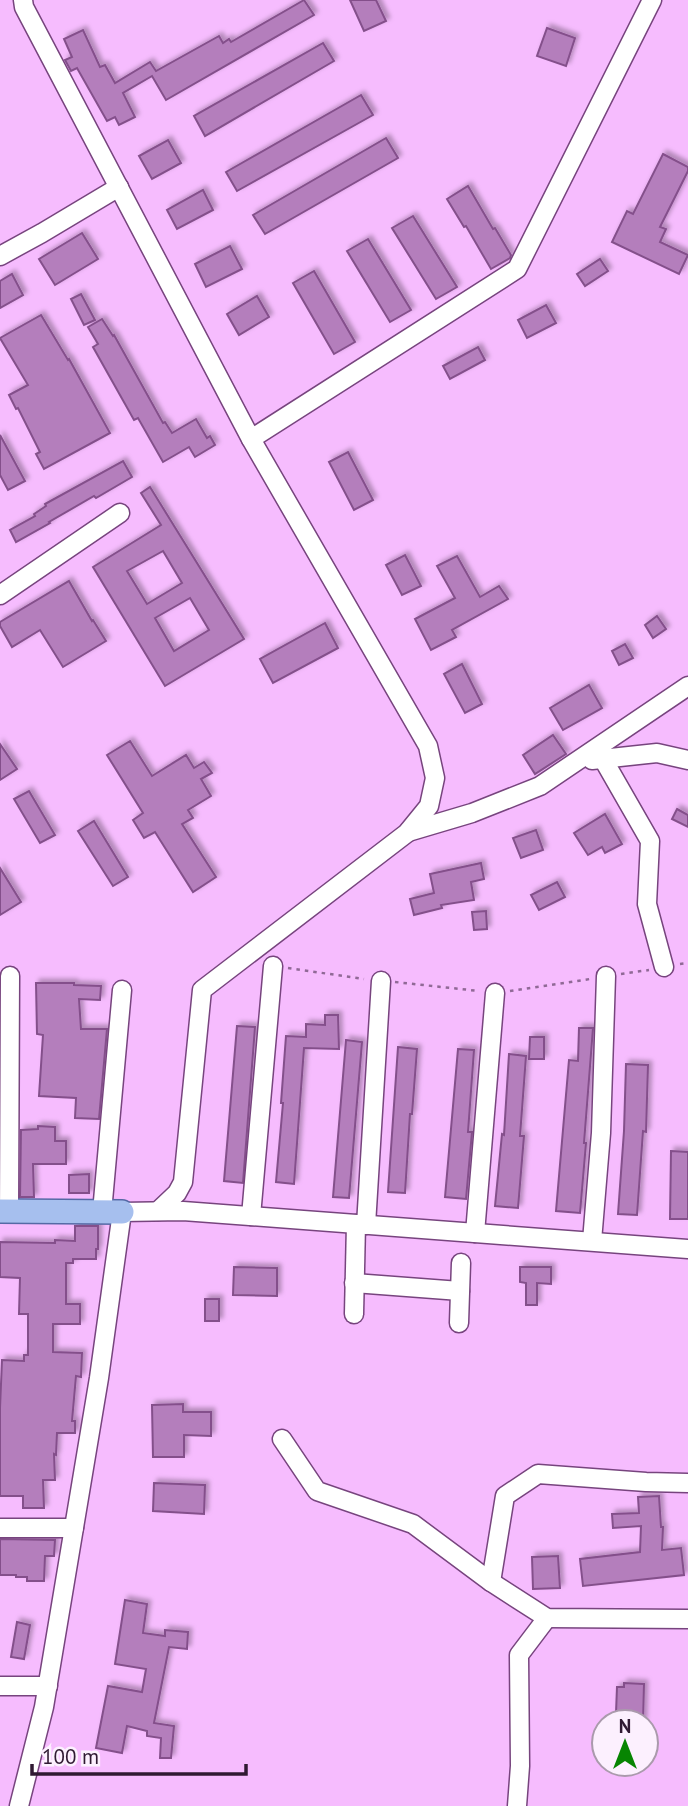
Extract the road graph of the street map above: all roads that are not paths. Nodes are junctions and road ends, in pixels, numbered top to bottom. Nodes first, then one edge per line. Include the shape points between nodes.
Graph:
1 (23, 0) edge
2 (652, 0) edge
3 (119, 187) junction
4 (0, 256) edge
5 (251, 439) junction
6 (120, 513) dead end
7 (2, 591) edge
8 (688, 686) edge
9 (603, 759) junction
10 (688, 760) edge
11 (575, 762) junction
12 (407, 832) junction
13 (273, 966) road end
14 (664, 967) road end
15 (10, 975) dead end
16 (606, 976) road end
17 (381, 981) road end
18 (122, 989) dead end
19 (495, 993) road end
20 (183, 1182) junction
21 (4, 1211) edge
22 (158, 1211) junction
23 (112, 1212) junction
24 (205, 1212) junction
25 (251, 1216) junction
26 (361, 1224) junction
27 (475, 1233) junction
28 (592, 1241) junction
29 (688, 1249) edge
30 (461, 1263) dead end
31 (355, 1283) junction
32 (460, 1291) junction
33 (354, 1314) dead end
34 (459, 1323) dead end
35 (282, 1439) dead end
36 (688, 1483) edge
37 (0, 1528) edge
38 (74, 1528) junction
39 (491, 1582) junction
40 (547, 1618) junction
41 (688, 1619) edge
42 (0, 1686) edge
43 (48, 1686) junction
44 (19, 1806) edge
45 (517, 1806) edge

1 - 3 street
2 - 5 street via 517,269
3 - 4 street
3 - 5 street
5 - 12 street via 428,746 435,778 429,806
6 - 7 street
8 - 11 street
9 - 10 street via 657,753
9 - 11 street
9 - 14 street via 650,841 647,904
11 - 12 street via 540,786
12 - 20 street via 202,989
13 - 25 street
15 - 21 street
16 - 28 street
17 - 26 street
18 - 23 street
19 - 27 street
20 - 22 street
20 - 24 street via 188,1196
21 - 23 main road
22 - 23 street
22 - 24 street
23 - 38 street via 99,1378
24 - 25 street
25 - 26 street
26 - 27 street
26 - 31 street
27 - 28 street
28 - 29 street
30 - 32 street
31 - 32 street
31 - 33 street
32 - 34 street
35 - 39 street via 317,1491 413,1524
36 - 39 street via 538,1475 505,1496
37 - 38 street
38 - 43 street
39 - 40 street
40 - 41 street
40 - 45 street via 519,1655
42 - 43 street
43 - 44 street

